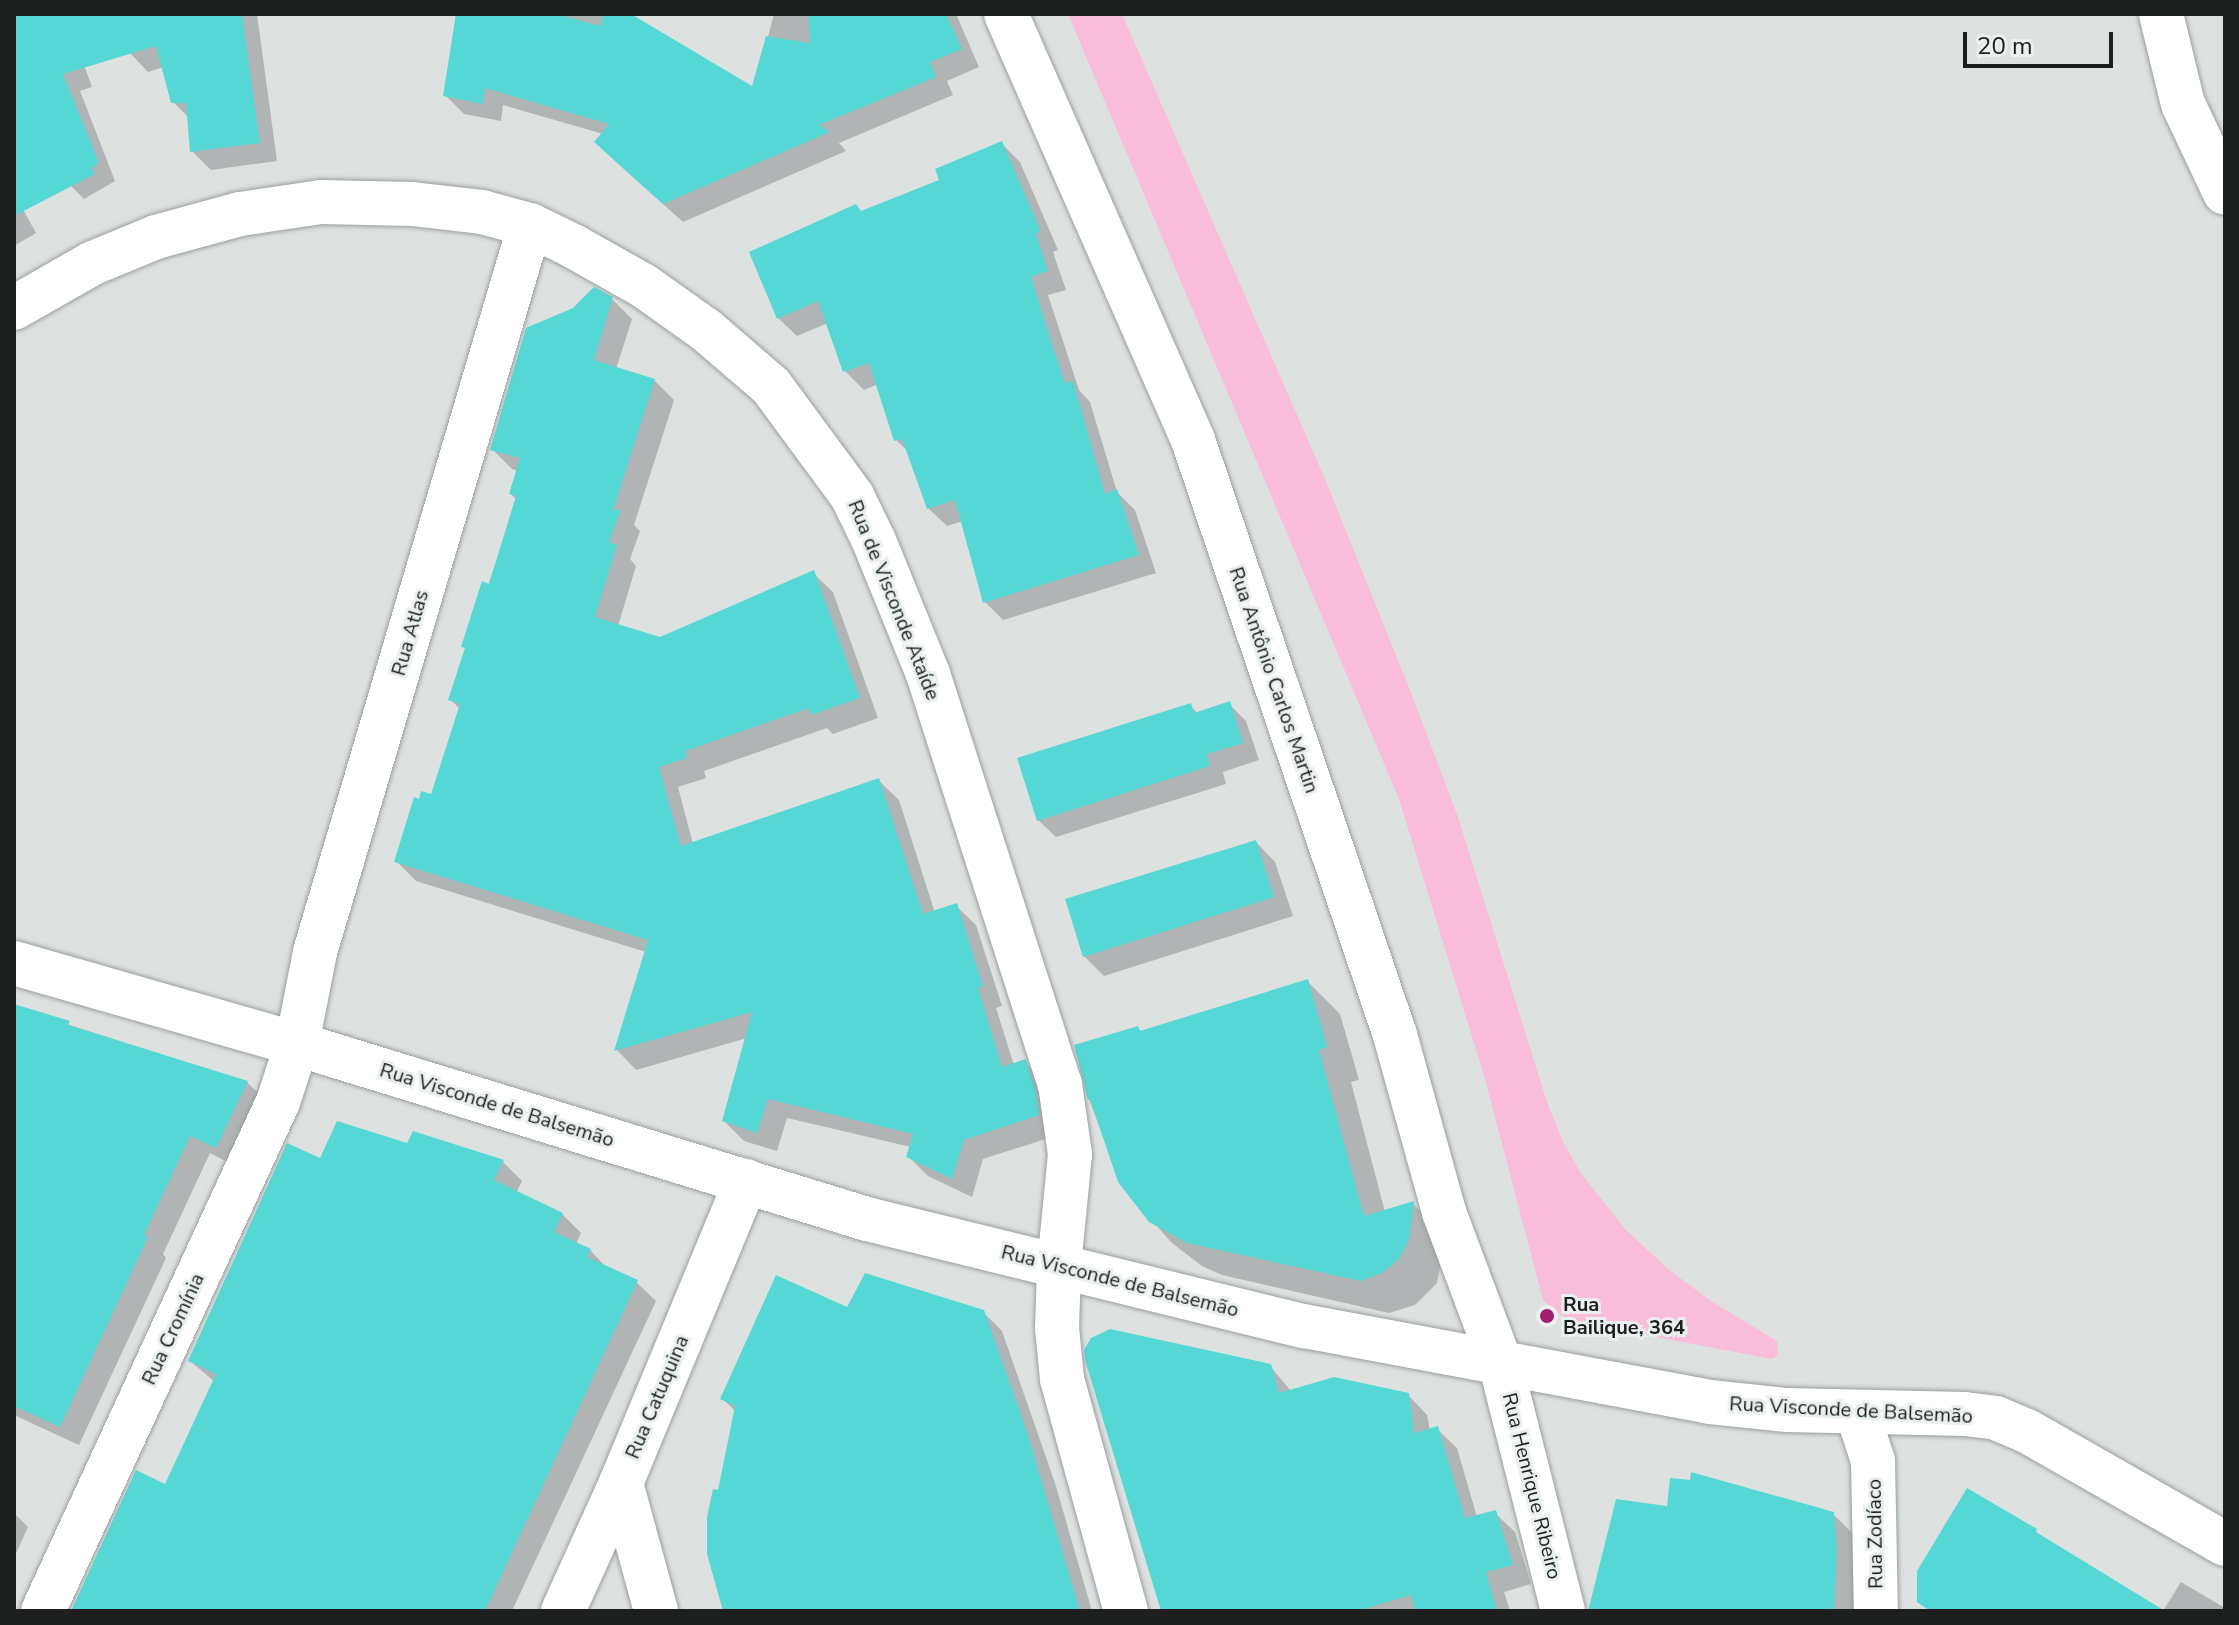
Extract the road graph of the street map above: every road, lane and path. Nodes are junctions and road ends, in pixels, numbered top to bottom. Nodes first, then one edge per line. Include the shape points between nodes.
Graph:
1 (1006, 14) edge
2 (2161, 14) edge
3 (2225, 193) edge
4 (530, 225) junction
5 (14, 308) edge
6 (14, 963) edge
7 (297, 1044) junction
8 (746, 1181) junction
9 (1059, 1266) junction
10 (1500, 1362) junction
11 (1857, 1412) junction
12 (621, 1483) junction
13 (2225, 1544) edge
14 (43, 1611) edge
15 (563, 1611) edge
16 (656, 1611) edge
17 (1126, 1611) edge
18 (1563, 1611) edge
19 (1876, 1611) edge

1 - 10 street, Rua Antônio Carlos Martin via 1193,440 1395,1035 1444,1212
2 - 3 street via 2183,104
4 - 5 street, Rua de Visconde Ataíde via 482,212 412,204 321,202 240,214 156,237 93,263
4 - 7 street, Rua Atlas via 315,952
4 - 9 street, Rua de Visconde Ataíde via 644,286 706,330 771,386 852,496 928,674 1060,1084 1070,1154
6 - 7 street, Rua Visconde de Balsemão
7 - 8 street, Rua Visconde de Balsemão
7 - 14 street, Rua Cromínia via 278,1102
8 - 9 street, Rua Visconde de Balsemão via 867,1219
8 - 12 street, Rua Catuquina
9 - 10 street, Rua Visconde de Balsemão via 1304,1326
9 - 17 street, Rua de Visconde Ataíde via 1062,1379
10 - 11 street, Rua Visconde de Balsemão via 1710,1402
10 - 18 street, Rua Henrique Ribeiro
11 - 13 street, Rua Visconde de Balsemão via 1996,1418
11 - 19 street, Rua Zodíaco via 1873,1461
12 - 15 street, Rua Catuquina
12 - 16 street

